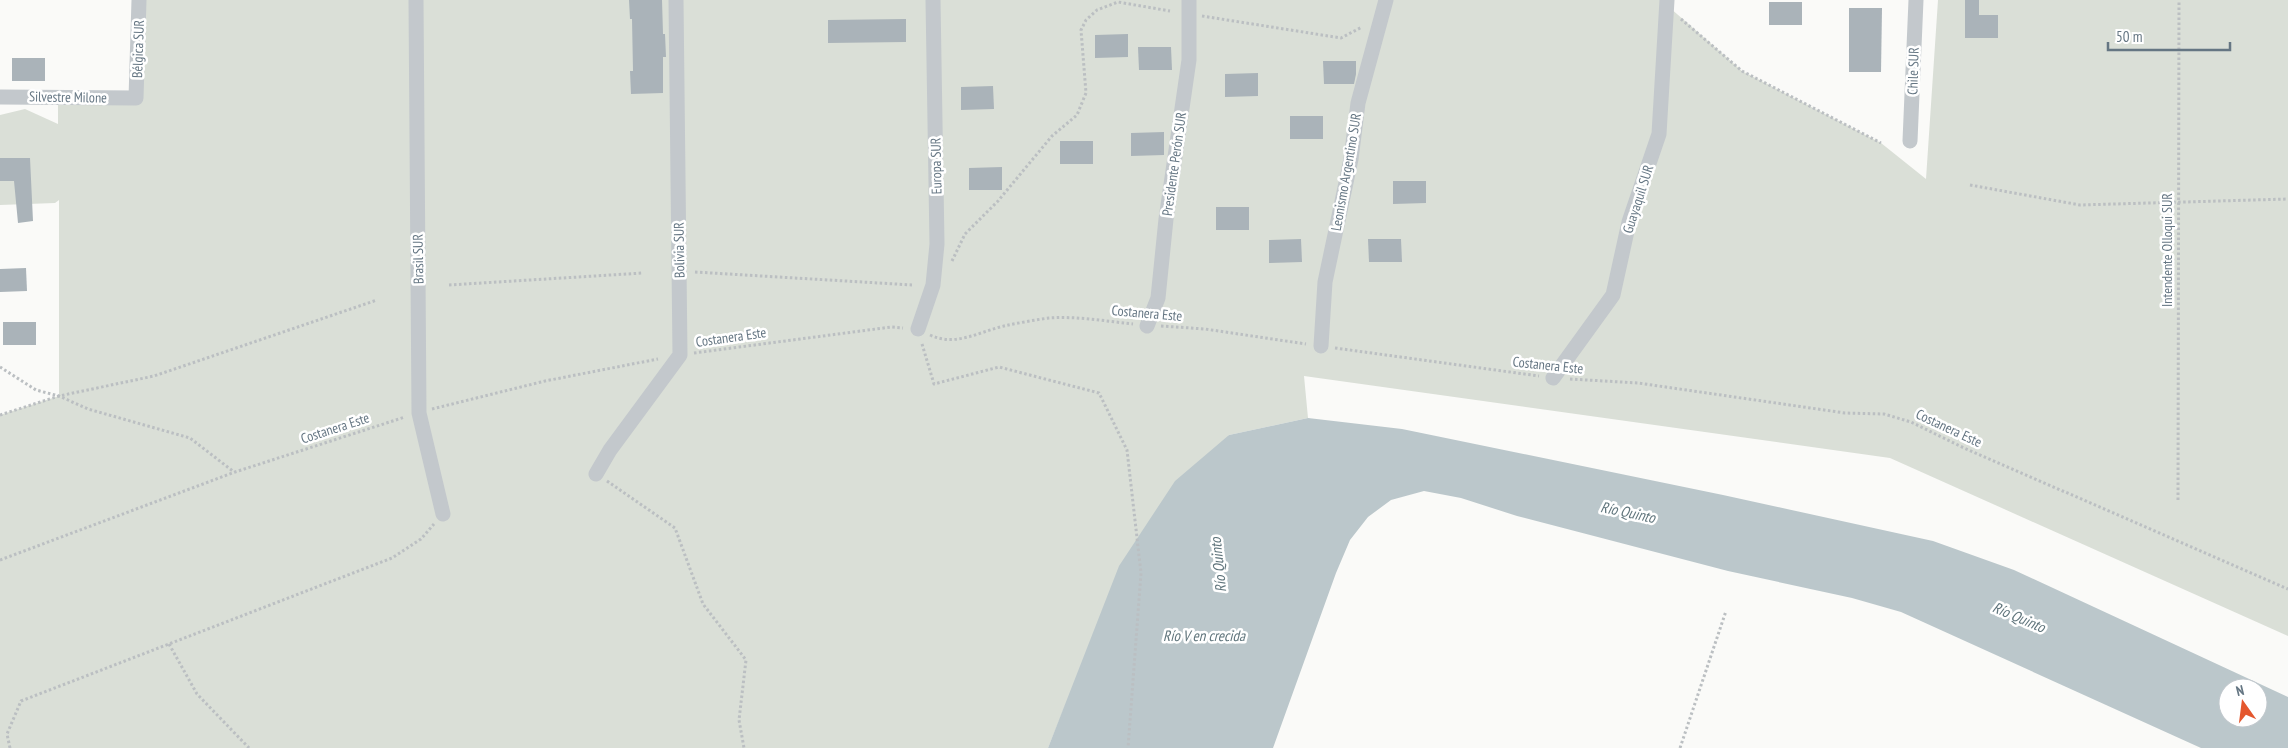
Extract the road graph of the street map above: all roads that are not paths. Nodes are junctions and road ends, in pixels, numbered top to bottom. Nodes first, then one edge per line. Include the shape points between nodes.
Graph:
1 (139, 0) edge
2 (416, 0) edge
3 (676, 0) edge
4 (933, 0) edge
5 (1188, 0) edge
6 (1386, 0) edge
7 (1916, 0) edge
8 (1667, 3) edge
9 (0, 97) edge
10 (136, 98) joint
11 (1910, 142) dead end
12 (1147, 326) road end
13 (918, 329) road end
14 (1321, 346) road end
15 (1553, 378) road end
16 (596, 474) road end
17 (443, 514) road end

1 - 10 street, Bélgica SUR
2 - 17 street, Brasil SUR via 418,413
3 - 16 street, Bolivia SUR via 680,355
4 - 13 street, Europa SUR via 937,244 933,284
5 - 12 street, Presidente Perón SUR via 1188,70 1158,298
6 - 14 street, Leonismo Argentino SUR via 1358,103 1351,159 1325,282
7 - 11 street, Chile SUR
8 - 15 street, Guayaquil SUR via 1659,134 1629,222 1613,295
9 - 10 street, Silvestre Milone

